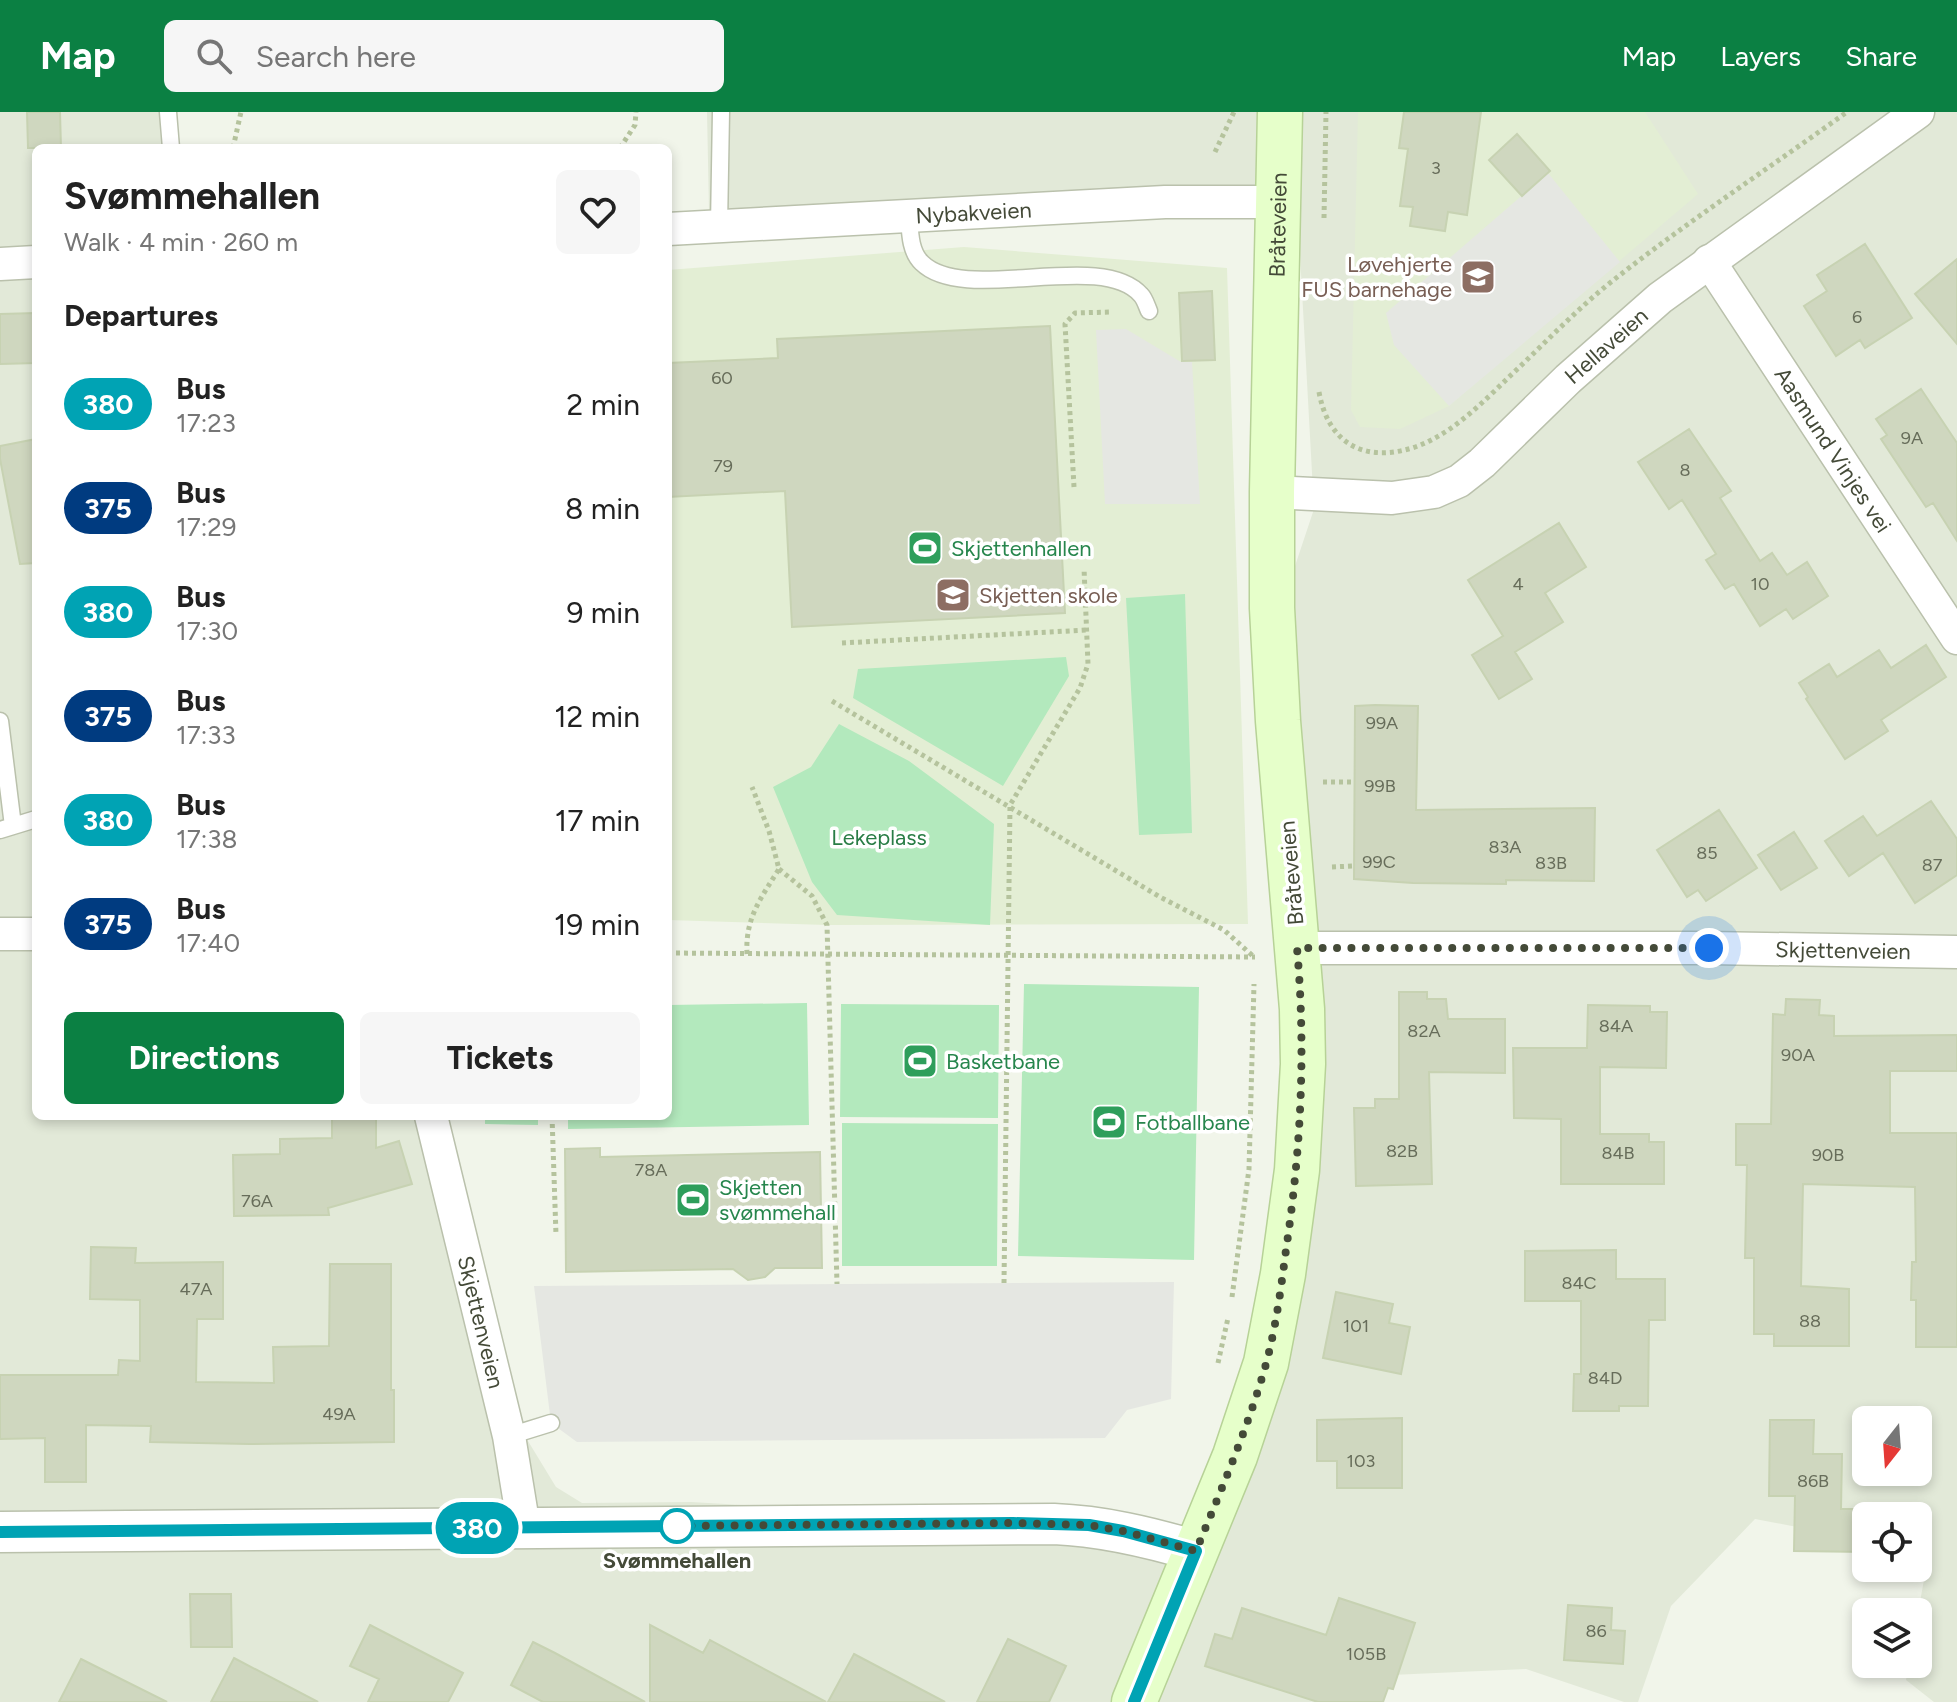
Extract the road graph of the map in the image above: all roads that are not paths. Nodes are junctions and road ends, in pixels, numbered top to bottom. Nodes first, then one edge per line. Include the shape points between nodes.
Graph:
1 (168, 112) edge
2 (721, 112) edge
3 (1280, 112) edge
4 (1918, 112) edge
5 (171, 144) edge
6 (1278, 202) junction
7 (909, 217) junction
8 (719, 226) junction
9 (672, 229) edge
10 (1709, 261) junction
11 (32, 262) edge
12 (0, 264) edge
13 (1149, 311) road end
14 (1272, 492) junction
15 (1957, 638) edge
16 (0, 721) edge
17 (32, 820) edge
18 (7, 828) edge
19 (0, 934) edge
20 (32, 934) edge
21 (1297, 948) junction
22 (1957, 952) edge
23 (432, 1120) edge
24 (551, 1423) dead end
25 (509, 1436) junction
26 (524, 1528) junction
27 (0, 1532) edge
28 (1196, 1551) junction
29 (1134, 1702) edge

1 - 5 lane
2 - 8 lane
3 - 6 main road, Bråteveien
4 - 10 street, Hellaveien
6 - 7 street, Nybakveien via 1165,202
6 - 14 main road, Bråteveien
7 - 8 street, Nybakveien
7 - 13 lane via 911,244 930,269 977,279 1090,275 1123,282 1142,295
8 - 9 street, Nybakveien
10 - 14 street, Hellaveien via 1617,335 1459,481 1434,492 1392,498
10 - 15 street, Aasmund Vinjes vei
11 - 12 street
14 - 21 main road, Bråteveien via 1274,667
16 - 18 lane
17 - 18 lane
19 - 20 street
21 - 22 street, Skjettenveien
21 - 28 main road, Bråteveien via 1301,1115 1274,1326 1253,1406
23 - 25 street, Skjettenveien
24 - 25 lane
25 - 26 street, Skjettenveien
26 - 27 street
26 - 28 street via 1089,1525
28 - 29 main road, Bråteveien

